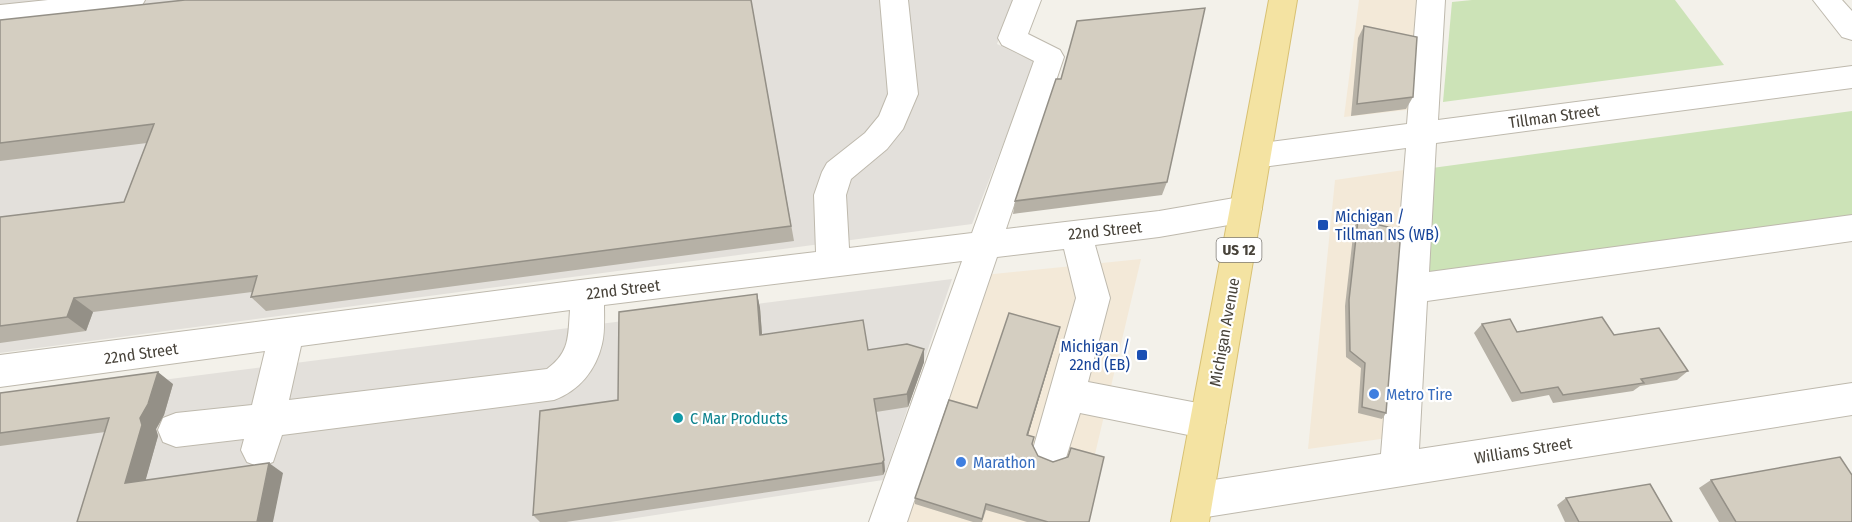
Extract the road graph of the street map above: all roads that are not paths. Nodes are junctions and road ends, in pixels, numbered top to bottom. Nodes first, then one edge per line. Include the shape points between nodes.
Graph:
1 (131, 0) edge
2 (894, 0) edge
3 (1027, 0) edge
4 (1283, 0) edge
5 (1431, 0) edge
6 (1827, 0) edge
7 (0, 15) edge
8 (1852, 30) edge
9 (1852, 77) edge
10 (1422, 134) junction
11 (1255, 156) junction
12 (1246, 209) junction
13 (1852, 228) edge
14 (1076, 233) junction
15 (983, 244) junction
16 (833, 264) junction
17 (1411, 289) junction
18 (588, 293) junction
19 (286, 333) junction
20 (0, 371) edge
21 (1067, 394) junction
22 (1852, 399) edge
23 (1208, 422) junction
24 (176, 429) dead end
25 (263, 434) junction
26 (1052, 449) dead end
27 (1398, 469) junction
28 (1192, 511) edge
29 (888, 522) edge

1 - 7 street
2 - 16 street via 903,94 892,121 876,141 838,172 832,184
3 - 15 street via 1012,38 1050,57
4 - 11 main road, Michigan Avenue / US 12
5 - 10 street
6 - 8 street
9 - 10 street, Tillman Street
10 - 11 street, Tillman Street
10 - 17 street
11 - 12 main road, Michigan Avenue / US 12
12 - 14 street, 22nd Street
12 - 23 main road, Michigan Avenue / US 12
13 - 17 street
14 - 15 street, 22nd Street
14 - 21 street via 1093,298
15 - 16 street, 22nd Street
15 - 29 street
16 - 18 street, 22nd Street
17 - 27 street
18 - 19 street, 22nd Street
18 - 25 street via 585,344 572,371 554,384 404,404
19 - 20 street, 22nd Street
19 - 25 street
21 - 23 street
21 - 26 street
22 - 27 street, Williams Street
23 - 28 main road, Michigan Avenue / US 12
24 - 25 street
27 - 28 street, Williams Street

